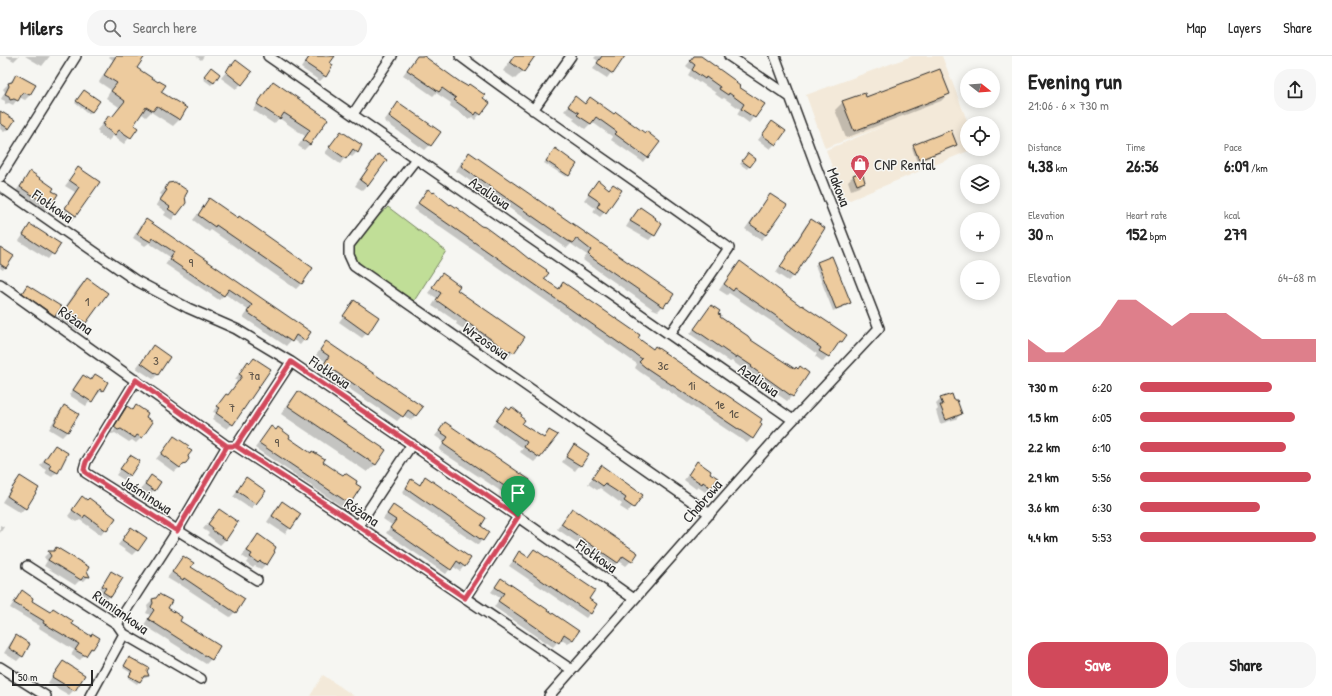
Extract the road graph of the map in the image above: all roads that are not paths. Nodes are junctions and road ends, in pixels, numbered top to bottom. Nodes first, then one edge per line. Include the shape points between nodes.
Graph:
1 (76, 56) edge
2 (268, 56) edge
3 (392, 56) edge
4 (460, 56) edge
5 (571, 56) edge
6 (729, 56) edge
7 (774, 56) edge
8 (790, 97) junction
9 (533, 110) junction
10 (353, 114) junction
11 (416, 158) junction
12 (0, 178) edge
13 (0, 186) edge
14 (0, 284) edge
15 (879, 328) joint
16 (670, 334) junction
17 (291, 362) junction
18 (136, 380) junction
19 (793, 420) junction
20 (412, 444) junction
21 (231, 446) junction
22 (710, 514) junction
23 (518, 517) junction
24 (358, 526) junction
25 (177, 531) junction
26 (27, 566) dead end
27 (257, 580) dead end
28 (465, 598) junction
29 (634, 599) junction
30 (117, 624) junction
31 (124, 634) junction
32 (0, 667) edge
33 (572, 670) junction
34 (201, 679) dead end
35 (46, 696) edge
36 (90, 696) edge
37 (549, 696) edge

1 - 12 street
2 - 10 street, Azaliowa
3 - 10 street
4 - 9 street
5 - 9 street
6 - 8 street
7 - 8 street, Makowa
8 - 15 street, Makowa
9 - 16 street via 729,248
10 - 11 street, Azaliowa
11 - 16 street, Azaliowa
11 - 22 street, Wrzosowa via 349,245 349,255 354,266
13 - 17 street, Fiołkowa via 135,280 188,308 236,328
14 - 18 street, Różana
15 - 19 street, Chabrowa
16 - 19 street, Azaliowa
17 - 20 street, Fiołkowa
17 - 21 street
18 - 21 street, Różana
18 - 25 street, Jaśminowa via 84,469 86,473
19 - 22 street, Chabrowa
20 - 23 street, Fiołkowa
20 - 24 street
21 - 24 street, Różana
21 - 25 street
22 - 29 street, Chabrowa
23 - 28 street
23 - 29 street, Fiołkowa
24 - 28 street, Różana
25 - 27 street, Jaśminowa
25 - 30 street
26 - 30 street, Rumiankowa
28 - 33 street, Różana
29 - 33 street, Chabrowa
30 - 31 street, Rumiankowa
31 - 34 street, Rumiankowa
31 - 36 street
32 - 35 street
33 - 37 street, Chabrowa

